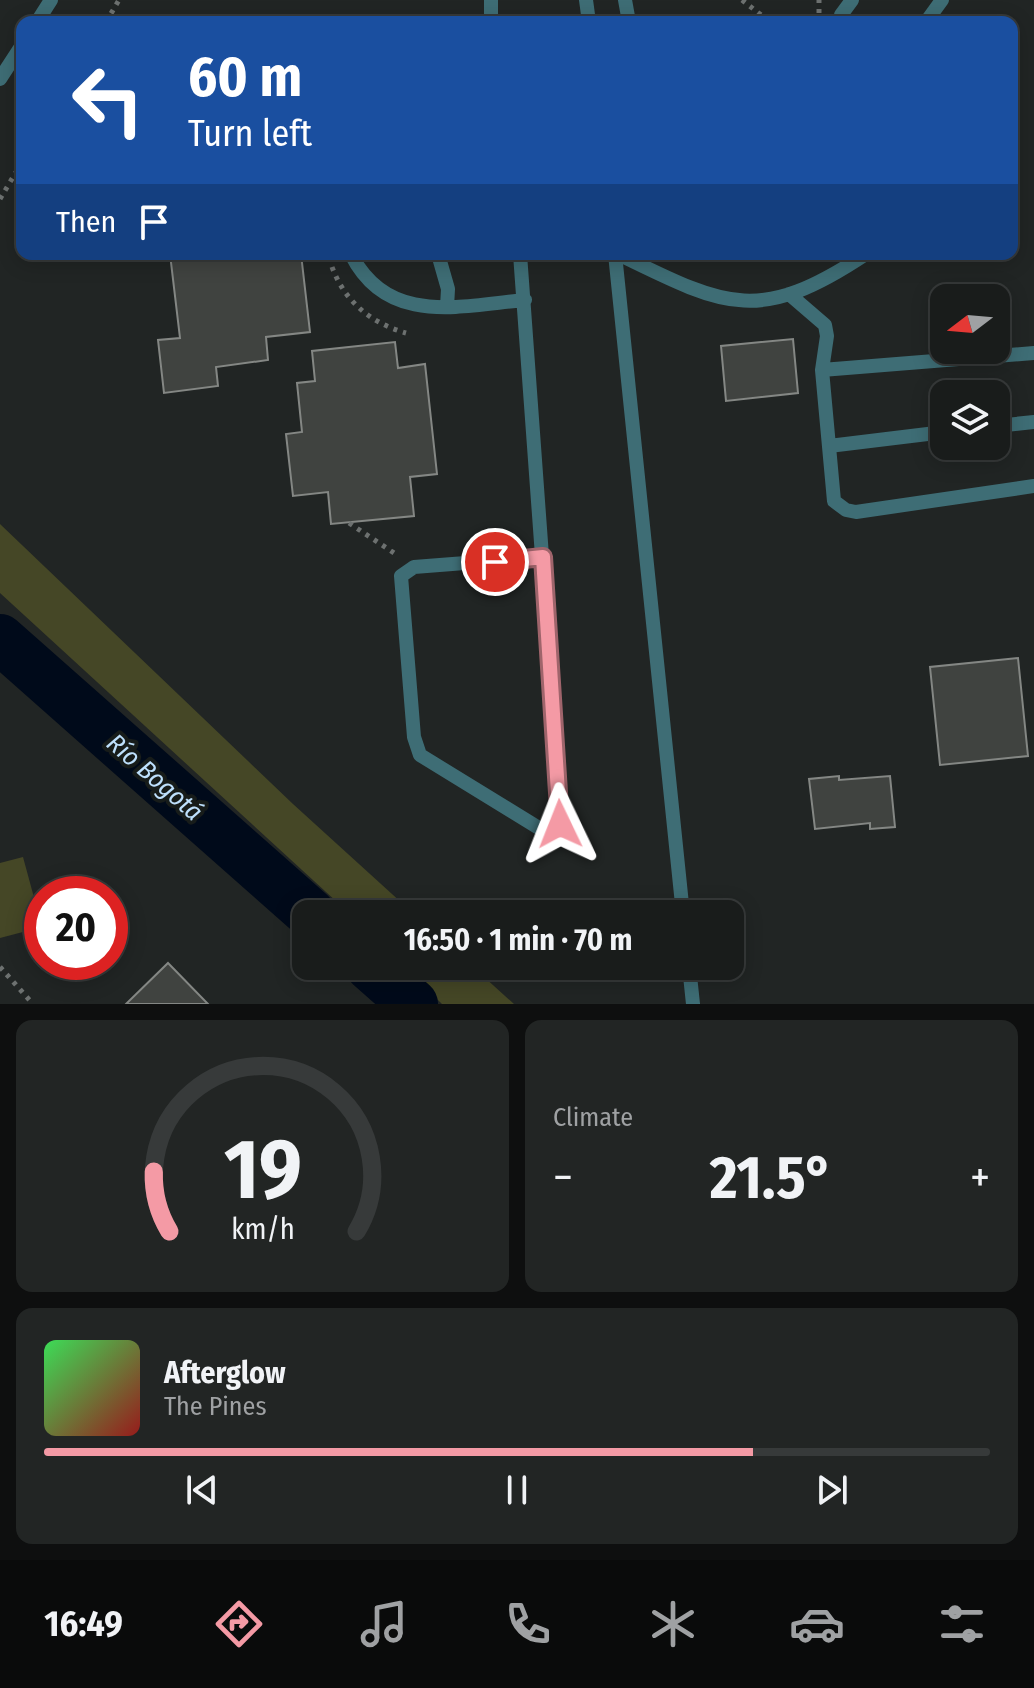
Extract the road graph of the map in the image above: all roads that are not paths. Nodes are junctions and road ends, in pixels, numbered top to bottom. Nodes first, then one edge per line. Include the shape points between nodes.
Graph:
1 (16, 54) edge
2 (0, 79) edge
3 (355, 260) edge
4 (440, 260) edge
5 (521, 260) edge
6 (617, 260) edge
7 (630, 260) edge
8 (854, 260) edge
9 (789, 294) junction
10 (525, 300) junction
11 (447, 307) junction
12 (1034, 353) edge
13 (822, 370) junction
14 (1034, 422) edge
15 (1010, 425) edge
16 (930, 434) edge
17 (829, 446) junction
18 (1034, 486) edge
19 (543, 557) junction
20 (682, 900) edge
21 (690, 980) edge
22 (693, 1004) edge

1 - 2 lane
3 - 11 lane via 371,284 390,297
4 - 11 lane
5 - 10 lane
6 - 20 lane
7 - 9 lane via 723,300 765,301
8 - 9 lane
9 - 13 lane via 825,325
10 - 11 lane
10 - 19 lane
12 - 13 lane
13 - 17 lane
14 - 15 lane
16 - 17 lane
17 - 18 lane via 834,501 856,512
19 - 19 lane via 561,817 555,830 547,833 426,760 416,747 401,576 414,567
21 - 22 lane

